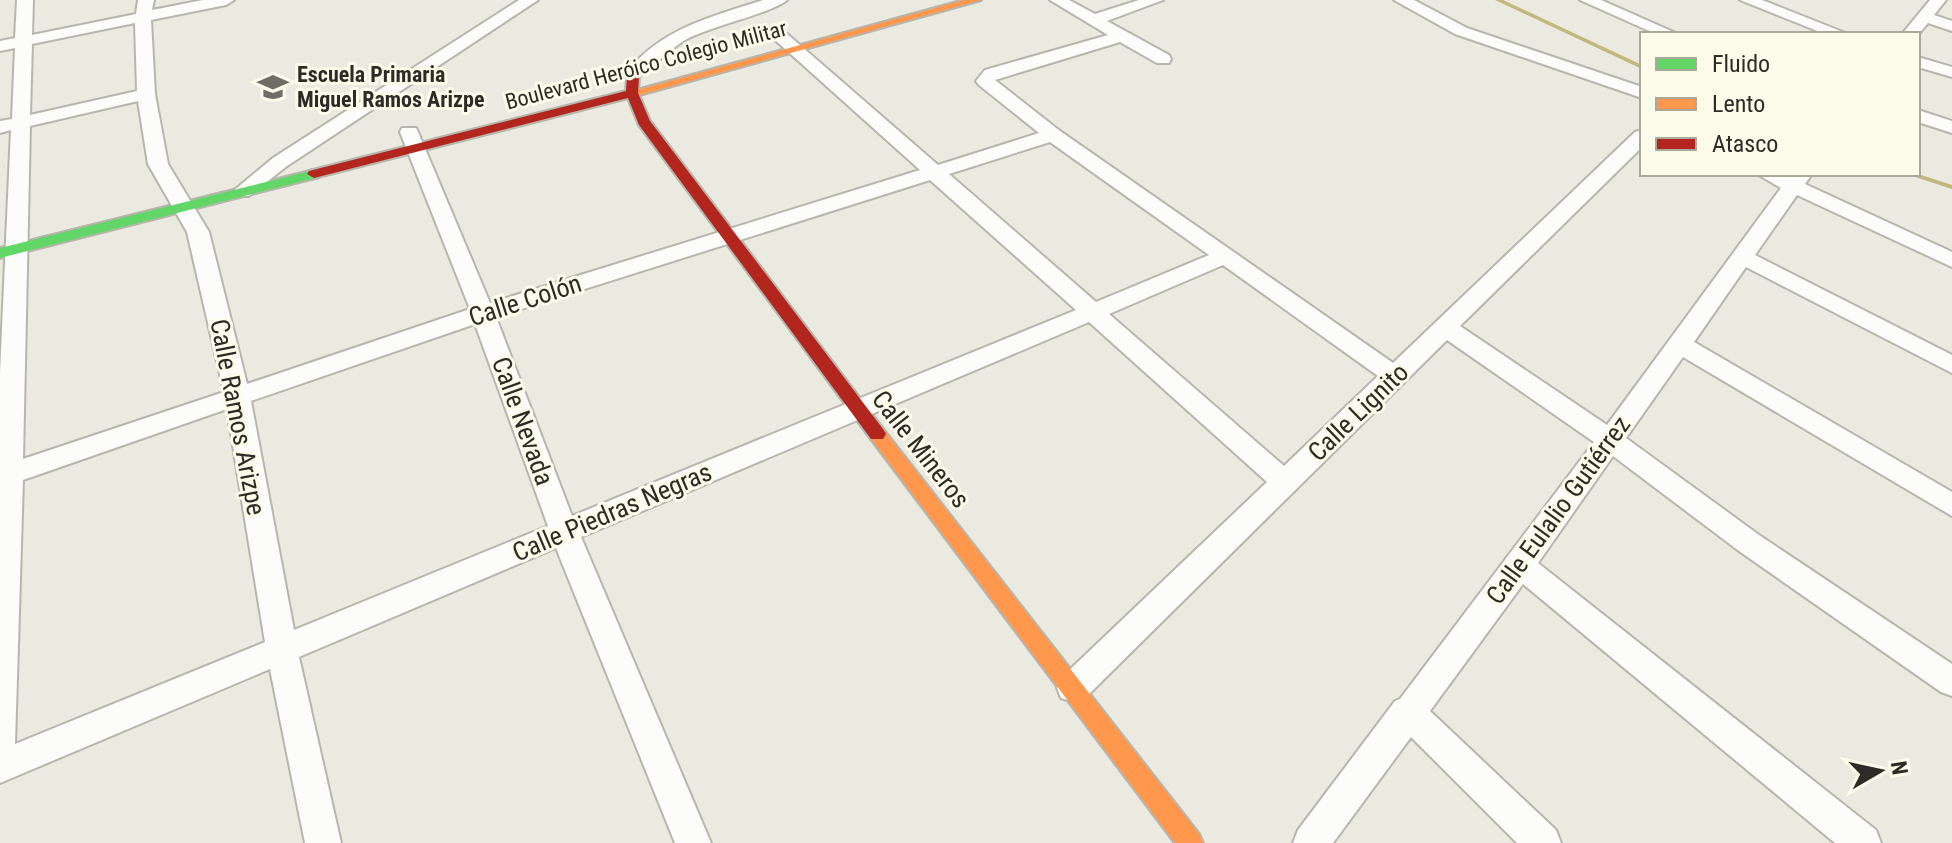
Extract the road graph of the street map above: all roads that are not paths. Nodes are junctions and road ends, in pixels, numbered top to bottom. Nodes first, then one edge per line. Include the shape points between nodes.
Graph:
1 (25, 0) edge
2 (226, 0) edge
3 (530, 0) edge
4 (779, 0) edge
5 (911, 0) edge
6 (976, 0) edge
7 (1058, 0) edge
8 (1155, 0) edge
9 (1402, 0) edge
10 (1588, 0) edge
11 (1938, 0) edge
12 (1760, 2) edge
13 (144, 8) edge
14 (1926, 17) junction
15 (1093, 20) junction
16 (1952, 26) edge
17 (1665, 32) edge
18 (1835, 32) edge
19 (1912, 32) edge
20 (1122, 36) junction
21 (24, 41) junction
22 (788, 43) junction
23 (0, 46) edge
24 (1163, 59) dead end
25 (1920, 63) edge
26 (1952, 72) edge
27 (633, 84) junction
28 (1640, 92) edge
29 (146, 94) junction
30 (1920, 117) edge
31 (21, 123) junction
32 (0, 127) edge
33 (1952, 127) edge
34 (1053, 135) junction
35 (1640, 138) edge
36 (412, 141) junction
37 (280, 162) junction
38 (239, 172) dead end
39 (932, 173) junction
40 (1777, 176) edge
41 (1797, 180) edge
42 (242, 192) junction
43 (174, 193) junction
44 (728, 235) junction
45 (12, 237) edge
46 (1741, 256) junction
47 (1224, 257) junction
48 (1952, 260) edge
49 (483, 313) junction
50 (1092, 314) junction
51 (1446, 328) junction
52 (1679, 344) junction
53 (1952, 365) edge
54 (1395, 376) junction
55 (238, 398) junction
56 (858, 409) junction
57 (1608, 440) junction
58 (4, 476) edge
59 (1285, 482) junction
60 (1952, 505) edge
61 (564, 532) junction
62 (1520, 565) junction
63 (282, 650) junction
64 (1952, 682) edge
65 (1073, 688) junction
66 (1407, 711) junction
67 (0, 741) edge
68 (0, 767) edge
69 (323, 843) edge
70 (693, 843) edge
71 (1190, 843) edge
72 (1311, 843) edge
73 (1543, 843) edge
74 (1863, 843) edge

1 - 21 street
2 - 13 street
3 - 37 street
4 - 27 street via 676,38 654,53
5 - 22 street, Boulevard Heróico Colegio Militar
6 - 22 street, Boulevard Heróico Colegio Militar
7 - 15 street
8 - 15 street
9 - 28 street via 1461,31
10 - 17 street
11 - 14 street
12 - 18 street
13 - 21 street
13 - 29 street, Calle Ramos Arizpe
14 - 16 street
14 - 19 street
15 - 20 street
20 - 24 street
20 - 34 street via 986,78
21 - 23 street
21 - 31 street
22 - 27 street, Boulevard Heróico Colegio Militar
22 - 39 street
25 - 26 street
27 - 36 street, Boulevard Heróico Colegio Militar
27 - 44 street, Calle Mineros via 644,122
29 - 31 street
29 - 43 street, Calle Ramos Arizpe via 158,164
30 - 33 street
31 - 32 street
31 - 45 street
34 - 39 street, Calle Colón
34 - 47 street
35 - 51 street, Calle Lignito
36 - 37 street, Boulevard Heróico Colegio Militar
36 - 42 street, Boulevard Heróico Colegio Militar
36 - 49 street, Calle Nevada
37 - 38 street, Boulevard Heróico Colegio Militar
37 - 42 street
39 - 44 street, Calle Colón
39 - 50 street
40 - 41 street
41 - 46 street, Calle Eulalio Gutiérrez
41 - 48 street
42 - 43 street, Boulevard Heróico Colegio Militar
43 - 45 street, Boulevard Heróico Colegio Militar
43 - 55 street, Calle Ramos Arizpe via 198,232
44 - 49 street, Calle Colón
44 - 56 street, Calle Mineros
45 - 58 street
46 - 52 street, Calle Eulalio Gutiérrez
46 - 53 street
47 - 50 street, Calle Piedras Negras
47 - 54 street
49 - 55 street, Calle Colón
49 - 61 street, Calle Nevada
50 - 56 street, Calle Piedras Negras
50 - 59 street
51 - 54 street, Calle Lignito
51 - 57 street
52 - 57 street, Calle Eulalio Gutiérrez
52 - 60 street
54 - 59 street, Calle Lignito
55 - 58 street, Calle Colón
55 - 63 street, Calle Ramos Arizpe
56 - 61 street, Calle Piedras Negras
56 - 65 street, Calle Mineros
57 - 62 street, Calle Eulalio Gutiérrez
57 - 64 street
58 - 67 street
59 - 65 street, Calle Lignito
61 - 63 street, Calle Piedras Negras
61 - 70 street, Calle Nevada
62 - 66 street, Calle Eulalio Gutiérrez
62 - 74 street
63 - 68 street, Calle Piedras Negras
63 - 69 street, Calle Ramos Arizpe
65 - 71 street, Calle Mineros
66 - 72 street, Calle Eulalio Gutiérrez
66 - 73 street

